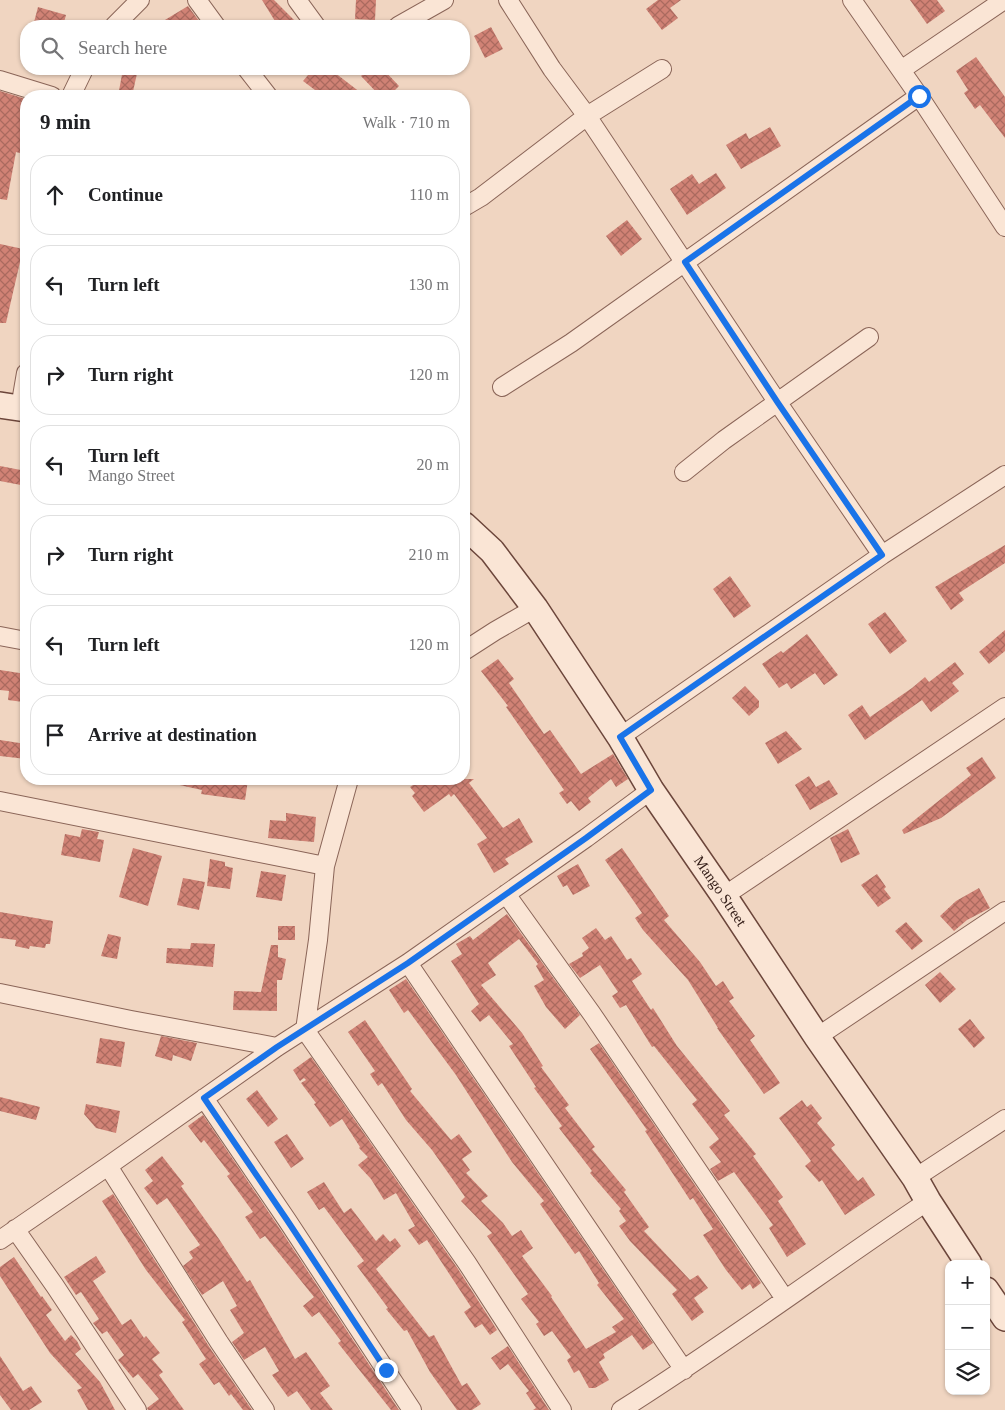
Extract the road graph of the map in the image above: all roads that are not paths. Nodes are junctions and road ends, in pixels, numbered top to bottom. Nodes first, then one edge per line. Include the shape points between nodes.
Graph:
1 (140, 0) edge
2 (197, 0) edge
3 (297, 0) edge
4 (444, 0) edge
5 (508, 0) edge
6 (852, 0) edge
7 (1004, 0) edge
8 (120, 20) edge
9 (212, 20) edge
10 (312, 20) edge
11 (409, 20) edge
12 (662, 69) dead end
13 (901, 70) junction
14 (81, 75) edge
15 (252, 75) edge
16 (0, 80) edge
17 (32, 90) edge
18 (74, 90) edge
19 (263, 90) edge
20 (919, 96) junction
21 (587, 116) junction
22 (470, 202) edge
23 (1005, 227) edge
24 (685, 262) junction
25 (869, 337) dead end
26 (502, 387) dead end
27 (20, 392) edge
28 (778, 403) junction
29 (15, 407) edge
30 (684, 472) dead end
31 (1005, 475) edge
32 (470, 531) edge
33 (882, 555) junction
34 (535, 608) junction
35 (0, 636) edge
36 (20, 640) edge
37 (470, 647) edge
38 (1005, 707) edge
39 (620, 737) junction
40 (347, 785) edge
41 (651, 790) junction
42 (0, 801) edge
43 (325, 866) junction
44 (506, 894) junction
45 (724, 896) junction
46 (1005, 911) edge
47 (408, 963) junction
48 (0, 993) edge
49 (305, 1030) junction
50 (817, 1037) junction
51 (277, 1047) junction
52 (204, 1098) junction
53 (1005, 1119) edge
54 (108, 1166) junction
55 (915, 1178) junction
56 (928, 1202) junction
57 (15, 1228) junction
58 (0, 1240) edge
59 (966, 1260) edge
60 (990, 1296) edge
61 (785, 1299) junction
62 (1005, 1318) edge
63 (684, 1370) junction
64 (137, 1410) edge
65 (265, 1410) edge
66 (412, 1410) edge
67 (562, 1410) edge
68 (621, 1410) edge

1 - 8 street
2 - 9 street
3 - 10 street
4 - 11 street
5 - 21 street
6 - 13 street
7 - 13 street
12 - 21 street
13 - 20 street
14 - 18 street
15 - 19 street
16 - 17 street
20 - 23 street
20 - 24 street
21 - 22 street
21 - 24 street
24 - 26 street
24 - 28 street
25 - 28 street
27 - 29 street
28 - 30 street
28 - 33 street
31 - 33 street
32 - 34 main road, Mango Street via 492,551
33 - 39 street
34 - 37 street
34 - 39 main road, Mango Street
35 - 36 street
38 - 45 street
39 - 41 main road, Mango Street
40 - 43 street
41 - 44 street
41 - 45 main road, Mango Street
42 - 43 street
43 - 49 street
44 - 47 street
44 - 61 street via 592,1014
45 - 50 main road, Mango Street
46 - 50 street
47 - 49 street
47 - 63 street
48 - 51 street
49 - 51 street
49 - 67 street via 467,1263
50 - 55 main road, Mango Street
51 - 52 street
52 - 54 street
52 - 66 street
53 - 55 street
54 - 57 street
54 - 65 street
55 - 56 main road, Mango Street
56 - 59 main road, Mango Street
56 - 61 street
57 - 58 street
57 - 64 street
60 - 62 main road
61 - 63 street
63 - 68 street

